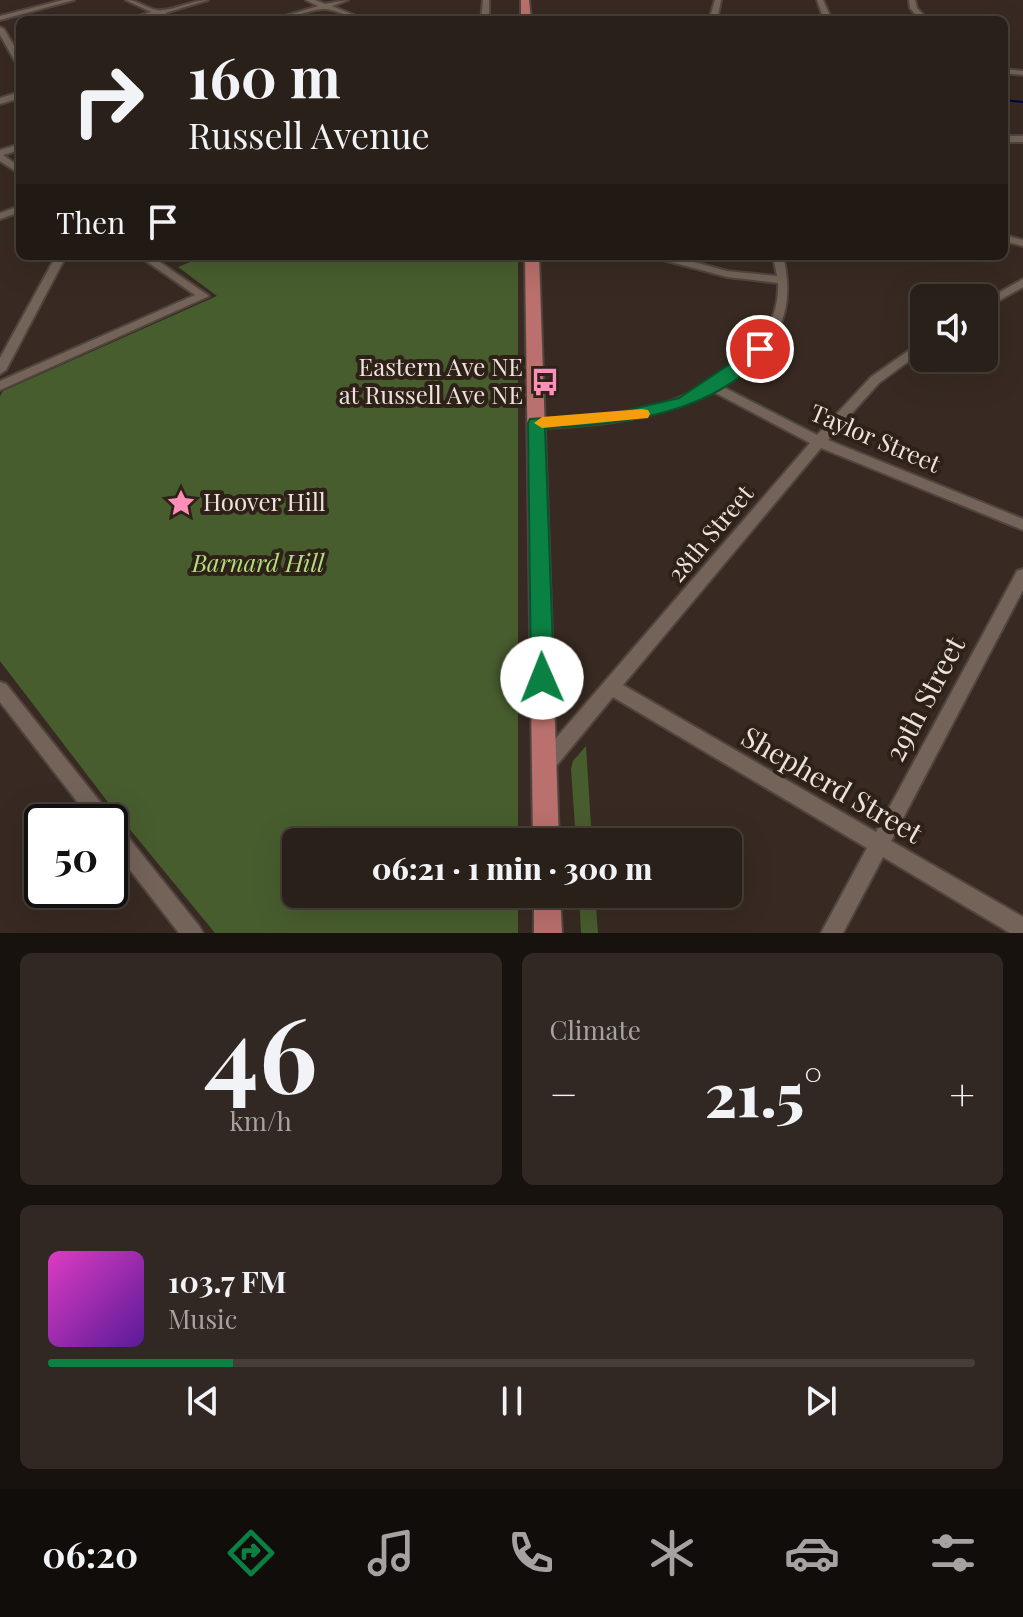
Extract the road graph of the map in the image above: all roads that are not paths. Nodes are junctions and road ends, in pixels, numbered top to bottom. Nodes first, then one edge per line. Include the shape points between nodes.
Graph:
1 (71, 0) edge
2 (129, 0) edge
3 (205, 0) edge
4 (309, 0) edge
5 (345, 0) edge
6 (324, 6) junction
7 (157, 13) junction
8 (146, 16) edge
9 (164, 16) edge
10 (290, 16) edge
11 (351, 16) edge
12 (0, 18) edge
13 (0, 29) edge
14 (16, 49) edge
15 (0, 155) edge
16 (16, 168) edge
17 (59, 260) edge
18 (150, 260) edge
19 (532, 260) edge
20 (675, 260) edge
21 (779, 260) edge
22 (783, 280) junction
23 (1023, 282) edge
24 (998, 297) edge
25 (910, 354) edge
26 (0, 370) edge
27 (0, 386) edge
28 (712, 386) junction
29 (536, 423) junction
30 (819, 442) junction
31 (1023, 525) edge
32 (1023, 575) edge
33 (613, 688) junction
34 (0, 689) edge
35 (545, 766) junction
36 (91, 804) edge
37 (546, 828) edge
38 (879, 845) junction
39 (128, 852) edge
40 (547, 908) edge
41 (1023, 929) edge
42 (192, 933) edge
43 (548, 933) edge
44 (832, 933) edge

1 - 12 street
2 - 7 street
3 - 7 street
4 - 6 street
5 - 6 street
6 - 10 street
6 - 11 street
7 - 8 street
7 - 9 street
13 - 14 street
15 - 16 street
17 - 26 street
18 - 27 street via 203,296
19 - 29 main road
20 - 22 street via 727,274
21 - 22 street
22 - 28 street via 772,332 744,365
23 - 24 street
25 - 30 street, 28th Street via 875,380
28 - 29 street via 685,402 635,415
28 - 30 street, Taylor Street
29 - 35 main road
30 - 31 street, Taylor Street
30 - 33 street, 28th Street
32 - 38 street, 29th Street
33 - 35 street, 28th Street
33 - 38 street, Shepherd Street
34 - 36 street
35 - 37 main road
38 - 41 street, Shepherd Street
38 - 44 street, 29th Street
39 - 42 street
40 - 43 main road

